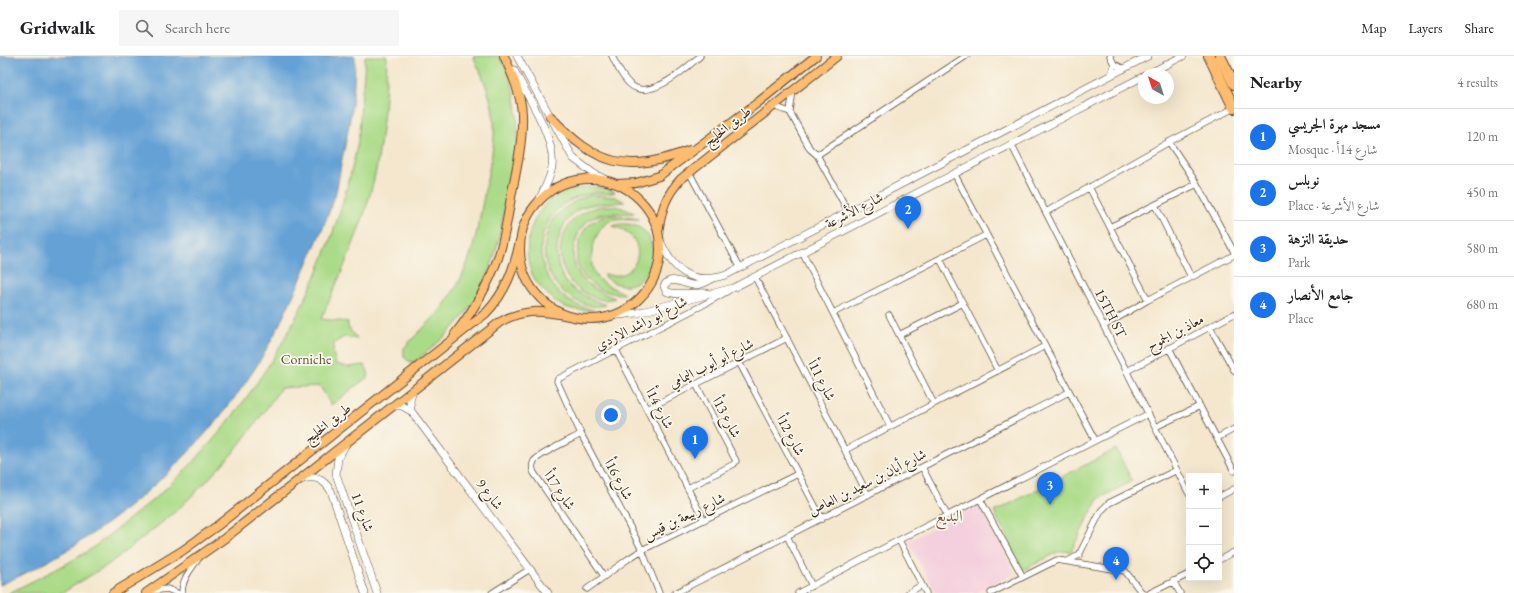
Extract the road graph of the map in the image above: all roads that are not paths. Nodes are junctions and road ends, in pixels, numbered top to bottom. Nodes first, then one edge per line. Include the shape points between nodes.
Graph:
1 (505, 56) edge
2 (517, 56) edge
3 (612, 56) edge
4 (700, 56) edge
5 (816, 56) edge
6 (836, 56) edge
7 (966, 56) edge
8 (1110, 56) edge
9 (1148, 56) edge
10 (1183, 56) edge
11 (1209, 56) edge
12 (1220, 56) edge
13 (1114, 64) junction
14 (1160, 68) edge
15 (1124, 69) junction
16 (1111, 75) junction
17 (1138, 79) edge
18 (1234, 84) edge
19 (793, 90) junction
20 (773, 106) junction
21 (1234, 108) edge
22 (790, 112) junction
23 (550, 116) junction
24 (1170, 142) junction
25 (1011, 144) junction
26 (698, 147) junction
27 (817, 155) junction
28 (689, 172) junction
29 (954, 173) junction
30 (612, 183) junction
31 (1197, 184) junction
32 (1089, 187) junction
33 (538, 202) junction
34 (1155, 205) junction
35 (848, 211) junction
36 (1046, 212) junction
37 (1110, 228) junction
38 (659, 235) junction
39 (986, 235) junction
40 (520, 241) junction
41 (802, 252) junction
42 (1234, 253) edge
43 (940, 259) junction
44 (740, 267) junction
45 (755, 277) junction
46 (1191, 277) junction
47 (712, 279) junction
48 (733, 288) junction
49 (710, 294) junction
50 (1148, 300) junction
51 (964, 303) junction
52 (833, 313) junction
53 (1234, 314) edge
54 (889, 315) dead end
55 (569, 316) junction
56 (609, 316) junction
57 (1104, 326) junction
58 (1210, 327) junction
59 (899, 336) junction
60 (787, 338) junction
61 (1045, 346) junction
62 (444, 347) junction
63 (1169, 348) junction
64 (616, 350) junction
65 (740, 362) junction
66 (1234, 370) edge
67 (998, 371) junction
68 (1127, 371) junction
69 (560, 378) joint
70 (696, 384) junction
71 (413, 390) junction
72 (1070, 392) junction
73 (934, 404) junction
74 (392, 406) junction
75 (1200, 406) junction
76 (647, 409) junction
77 (411, 411) junction
78 (1148, 414) junction
79 (890, 426) junction
80 (1155, 427) junction
81 (1234, 429) edge
82 (581, 434) junction
83 (1217, 438) junction
84 (1095, 440) junction
85 (348, 441) junction
86 (844, 450) junction
87 (922, 467) junction
88 (1177, 470) junction
89 (1234, 471) edge
90 (798, 474) junction
91 (296, 482) junction
92 (688, 488) junction
93 (1186, 488) edge
94 (1234, 489) edge
95 (868, 495) junction
96 (1222, 495) edge
97 (980, 499) junction
98 (947, 516) junction
99 (822, 519) junction
100 (704, 520) junction
101 (787, 536) junction
102 (899, 540) junction
103 (362, 548) junction
104 (642, 550) junction
105 (182, 551) junction
106 (352, 551) junction
107 (1234, 552) edge
108 (200, 556) junction
109 (1222, 556) edge
110 (1068, 561) junction
111 (530, 569) junction
112 (1186, 575) edge
113 (604, 576) junction
114 (1023, 577) junction
115 (1174, 581) junction
116 (922, 585) junction
117 (812, 586) junction
118 (587, 589) dead end
119 (148, 592) edge
120 (113, 593) edge
121 (125, 593) edge
122 (177, 593) edge
123 (182, 593) edge
124 (365, 593) edge
125 (377, 593) edge
126 (492, 593) edge
127 (548, 593) edge
128 (659, 593) edge
129 (675, 593) edge
130 (798, 593) edge
131 (908, 593) edge
132 (926, 593) edge
133 (991, 593) edge
134 (1142, 593) edge
135 (1150, 593) edge
136 (1180, 593) edge

1 - 33 street via 546,133 552,151 550,173
1 - 62 main road via 517,87 522,113 518,159 506,226 489,279 473,308
2 - 23 street
3 - 4 street via 624,77 636,88 652,89 672,78
5 - 26 main road, طريق الخليج
6 - 19 main road, طريق الخليج
7 - 27 street
8 - 13 street
9 - 15 street, شارع الأشرعة
10 - 14 street
11 - 21 highway
12 - 18 highway
13 - 15 street
13 - 16 street
15 - 16 street, شارع الأشرعة
16 - 35 street, شارع الأشرعة
17 - 25 street, شارع الأشرعة
19 - 20 main road, طريق الخليج
19 - 22 street
20 - 22 street
20 - 28 main road, طريق الخليج
21 - 24 street
22 - 27 street via 810,149
23 - 26 main road via 570,137 586,148 620,162 655,162
23 - 30 street via 573,158 592,174
24 - 31 street
24 - 32 street
25 - 29 street, شارع الأشرعة
25 - 36 street, 15TH ST
26 - 30 main road, طريق الخليج via 659,176 636,183
27 - 35 street
28 - 38 main road, طريق الخليج via 664,202
28 - 44 street
29 - 39 street
29 - 41 street, شارع الأشرعة
30 - 33 main road via 591,179 572,181 554,189
30 - 38 main road via 624,188 638,199 650,215
31 - 34 street
31 - 42 street
32 - 36 street
32 - 37 street
33 - 40 main road via 524,224
34 - 37 street
34 - 46 street
35 - 44 street, شارع الأشرعة
36 - 57 street, 15TH ST
37 - 50 street
38 - 47 street, شارع الأشرعة via 668,256 677,268 696,278
38 - 56 main road via 660,249 653,279 638,300
39 - 43 street
39 - 61 street
40 - 55 main road via 522,268 530,285 550,306
40 - 62 main road, طريق الخليج via 513,271 495,304
41 - 45 street, شارع الأشرعة
41 - 52 street
42 - 46 street
43 - 51 street
43 - 52 street
44 - 47 street, شارع الأشرعة
45 - 48 street, شارع الأشرعة
45 - 60 street, شارع 11أ
46 - 50 street
47 - 49 street via 696,285 671,280 664,286 671,294
48 - 49 street, شارع الأشرعة
48 - 64 street, شارع أبو راشد الازدي
49 - 56 street, شارع الأشرعة via 637,313
50 - 57 street
51 - 59 street
51 - 67 street
52 - 79 street
53 - 58 street, معاذ بن الجموح
54 - 59 street
55 - 56 main road via 589,319
55 - 71 main road, طريق الخليج via 538,311 508,317
57 - 68 street, 15TH ST
58 - 63 street, معاذ بن الجموح
58 - 66 street
59 - 73 street
60 - 65 street, شارع أبو أيوب اليمامي
60 - 86 street, شارع 11أ
61 - 67 street
61 - 72 street
62 - 105 main road, طريق الخليج
63 - 68 street, معاذ بن الجموح
63 - 75 street
64 - 69 street, شارع أبو راشد الازدي
64 - 76 street, شارع 14أ
65 - 70 street, شارع أبو أيوب اليمامي
65 - 90 street, شارع 12أ
67 - 73 street
68 - 78 street, 15TH ST
69 - 82 street, شارع 16أ via 557,383
70 - 76 street, شارع أبو أيوب اليمامي
70 - 92 street, شارع 13أ via 736,462
71 - 74 main road, طريق الخليج
71 - 77 street via 410,400
72 - 84 street
72 - 87 street, شارع أبان بن سعيد بن العاص
73 - 79 street
74 - 77 street via 402,406
74 - 85 main road, طريق الخليج
75 - 80 street
75 - 83 street
76 - 92 street, شارع 14أ
77 - 111 street, شارع 9
78 - 80 street, 15TH ST
78 - 84 street
79 - 86 street
80 - 88 street, 15TH ST
81 - 83 street
82 - 104 street, شارع 16أ
82 - 113 street, شارع 17أ via 538,457 532,468
83 - 89 street
84 - 97 street
85 - 91 main road, طريق الخليج
85 - 103 street, شارع 11 via 338,458 336,474
86 - 95 street, شارع 11أ
87 - 95 street, شارع أبان بن سعيد بن العاص
87 - 98 street
88 - 93 street, 15TH ST
88 - 110 street via 1109,504 1101,511 1079,555
90 - 99 street, شارع 12أ
90 - 100 street, شارع ربيعة بن قيس
91 - 106 street, شارع 11 via 312,477 327,484
91 - 108 main road, طريق الخليج
92 - 100 street, شارع 14أ
94 - 96 street
95 - 99 street, شارع أبان بن سعيد بن العاص
97 - 98 street
97 - 114 street
98 - 102 street
99 - 101 street, شارع أبان بن سعيد بن العاص
100 - 104 street, شارع ربيعة بن قيس
101 - 117 street
101 - 129 street, شارع أبان بن سعيد بن العاص
102 - 116 street
102 - 117 street
103 - 106 street
103 - 125 street, شارع 11
104 - 113 street, شارع ربيعة بن قيس
104 - 128 street, شارع 16أ
105 - 120 main road, طريق الخليج
105 - 121 main road
106 - 124 street, شارع 11
107 - 109 street
108 - 119 main road, طريق الخليج
108 - 123 street via 183,582
110 - 114 street via 1057,560
110 - 134 street via 1125,571
111 - 126 street
111 - 127 street, شارع 9
112 - 115 street
113 - 118 street, شارع ربيعة بن قيس
114 - 133 street
115 - 135 street
115 - 136 street
116 - 131 street
116 - 132 street
117 - 130 street
119 - 122 street via 167,588

